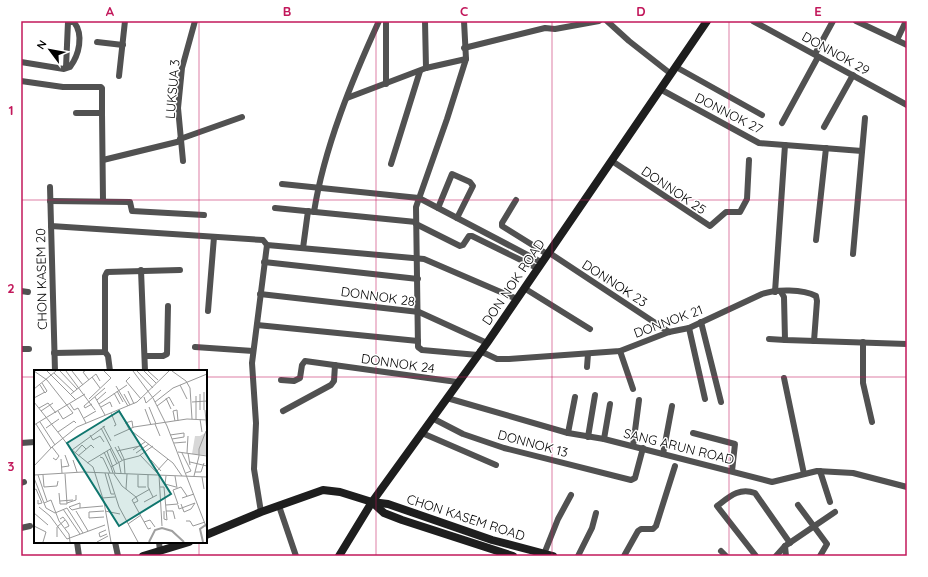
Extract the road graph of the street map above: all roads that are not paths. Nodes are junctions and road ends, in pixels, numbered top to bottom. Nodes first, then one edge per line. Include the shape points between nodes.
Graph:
1 (125, 21) edge
2 (195, 21) edge
3 (379, 21) edge
4 (386, 21) edge
5 (425, 21) edge
6 (464, 21) edge
7 (599, 21) edge
8 (607, 21) edge
9 (707, 21) edge
10 (753, 21) edge
11 (833, 21) edge
12 (856, 21) edge
13 (906, 21) edge
14 (897, 40) junction
15 (97, 42) dead end
16 (123, 44) junction
17 (907, 45) edge
18 (464, 48) junction
19 (817, 55) junction
20 (466, 59) junction
21 (21, 62) edge
22 (66, 68) junction
23 (423, 70) junction
24 (673, 70) junction
25 (853, 75) junction
26 (119, 76) dead end
27 (21, 81) edge
28 (386, 84) junction
29 (660, 90) junction
30 (347, 98) junction
31 (907, 105) edge
32 (76, 113) dead end
33 (102, 114) junction
34 (762, 115) dead end
35 (242, 118) dead end
36 (865, 118) dead end
37 (782, 123) dead end
38 (824, 127) dead end
39 (180, 140) junction
40 (785, 145) junction
41 (826, 148) junction
42 (862, 151) junction
43 (102, 160) junction
44 (749, 160) dead end
45 (183, 161) dead end
46 (612, 161) junction
47 (391, 164) dead end
48 (282, 184) dead end
49 (318, 186) junction
50 (50, 187) dead end
51 (419, 198) junction
52 (516, 200) dead end
53 (50, 201) junction
54 (103, 201) junction
55 (275, 208) dead end
56 (438, 208) junction
57 (311, 211) junction
58 (204, 215) dead end
59 (458, 218) junction
60 (416, 223) junction
61 (51, 226) junction
62 (214, 237) junction
63 (816, 240) dead end
64 (266, 244) junction
65 (303, 248) junction
66 (547, 253) junction
67 (853, 254) dead end
68 (418, 260) junction
69 (264, 262) junction
70 (539, 265) junction
71 (141, 270) junction
72 (180, 270) dead end
73 (418, 279) junction
74 (524, 288) junction
75 (21, 291) edge
76 (28, 292) dead end
77 (778, 292) junction
78 (260, 294) junction
79 (516, 299) junction
80 (168, 306) dead end
81 (208, 312) dead end
82 (419, 312) junction
83 (701, 322) junction
84 (257, 325) junction
85 (689, 328) junction
86 (590, 329) dead end
87 (669, 332) junction
88 (769, 340) dead end
89 (786, 340) junction
90 (418, 341) junction
91 (814, 341) junction
92 (863, 342) junction
93 (487, 343) junction
94 (907, 344) edge
95 (195, 347) dead end
96 (21, 349) edge
97 (29, 349) dead end
98 (253, 351) junction
99 (620, 351) junction
100 (105, 352) junction
101 (54, 353) junction
102 (479, 353) junction
103 (588, 354) junction
104 (145, 356) junction
105 (335, 365) junction
106 (587, 367) dead end
107 (55, 370) edge
108 (110, 370) edge
109 (145, 370) edge
110 (784, 378) dead end
111 (281, 380) dead end
112 (458, 382) junction
113 (632, 390) dead end
114 (595, 395) dead end
115 (575, 397) dead end
116 (447, 398) junction
117 (705, 399) dead end
118 (639, 400) dead end
119 (721, 402) dead end
120 (610, 404) dead end
121 (672, 406) dead end
122 (283, 411) dead end
123 (432, 418) junction
124 (872, 422) dead end
125 (422, 433) junction
126 (568, 433) junction
127 (693, 433) dead end
128 (588, 437) junction
129 (604, 438) junction
130 (34, 442) edge
131 (21, 443) edge
132 (633, 446) junction
133 (643, 448) junction
134 (664, 454) junction
135 (496, 466) dead end
136 (675, 466) dead end
137 (732, 471) junction
138 (820, 471) junction
139 (804, 474) junction
140 (907, 487) edge
141 (571, 495) dead end
142 (372, 502) junction
143 (830, 502) dead end
144 (798, 505) dead end
145 (279, 506) junction
146 (261, 512) junction
147 (835, 512) dead end
148 (596, 513) dead end
149 (30, 526) dead end
150 (814, 526) junction
151 (21, 528) edge
152 (207, 535) edge
153 (77, 543) edge
154 (115, 543) edge
155 (159, 543) edge
156 (186, 543) edge
157 (787, 544) junction
158 (156, 553) edge
159 (544, 554) junction
160 (79, 556) edge
161 (118, 556) edge
162 (143, 556) edge
163 (296, 556) edge
164 (339, 556) edge
165 (513, 556) edge
166 (553, 556) edge
167 (578, 556) edge
168 (624, 556) edge
169 (756, 556) edge
170 (776, 556) edge
171 (786, 556) edge
172 (820, 556) edge

1 - 16 street
2 - 39 street, LUKSUA 3 via 182,68 178,108
3 - 30 street
4 - 28 street
5 - 23 street
6 - 18 street
7 - 18 street via 555,29 545,28
8 - 24 street via 629,41
9 - 24 main road, DON NOK ROAD
10 - 19 street, DONNOK 29
11 - 19 street
12 - 14 street
13 - 14 street
14 - 17 street
15 - 16 street
16 - 26 street
18 - 20 street
19 - 25 street, DONNOK 29
19 - 37 street
20 - 23 street
20 - 51 street
21 - 22 street
22 - 22 street via 71,66 79,47 74,22 68,22
23 - 28 street
23 - 47 street
24 - 29 main road, DON NOK ROAD
24 - 34 street
25 - 31 street, DONNOK 29
25 - 38 street
27 - 33 street via 63,87 101,87
28 - 30 street
29 - 40 street, DONNOK 27 via 759,143
29 - 46 main road, DON NOK ROAD
30 - 49 street
32 - 33 street
33 - 43 street
35 - 39 street
36 - 42 street
39 - 43 street
39 - 45 street, LUKSUA 3
40 - 41 street, DONNOK 27
40 - 77 street
41 - 42 street, DONNOK 27
41 - 63 street
42 - 67 street
43 - 54 street
44 - 46 street, DONNOK 25 via 747,199 740,212 726,212 710,226
46 - 66 main road, DON NOK ROAD
48 - 49 street
49 - 51 street
49 - 57 street
50 - 53 street, CHON KASEM 20
51 - 56 street
51 - 60 street via 416,206
52 - 66 street, DONNOK 23 via 502,226
53 - 54 street
53 - 61 street, CHON KASEM 20
54 - 58 street via 130,202 132,211
55 - 57 street
56 - 59 street
56 - 59 street via 452,174 470,182 473,186
57 - 60 street
57 - 65 street
59 - 70 street
60 - 68 street
60 - 70 street via 462,246 469,236 472,236
61 - 62 street
61 - 101 street, CHON KASEM 20
62 - 64 street via 263,240
62 - 81 street
64 - 65 street
64 - 69 street
65 - 68 street
66 - 70 main road, DON NOK ROAD
66 - 87 street, DONNOK 23
68 - 73 street
68 - 79 street via 424,259
69 - 73 street
69 - 78 street
70 - 74 main road, DON NOK ROAD
71 - 72 street
71 - 100 street via 107,272 105,276
71 - 104 street
73 - 82 street
74 - 79 main road, DON NOK ROAD
74 - 86 street
75 - 76 street
77 - 83 street, DONNOK 21 via 762,294
77 - 89 street via 784,296
77 - 91 street, DONNOK 21 via 816,296
78 - 82 street, DONNOK 28
78 - 84 street
79 - 93 main road, DON NOK ROAD
80 - 104 street via 166,354
82 - 90 street
82 - 93 street, DONNOK 28
83 - 85 street, DONNOK 21
83 - 119 street
84 - 90 street
84 - 98 street
85 - 87 street, DONNOK 21
85 - 117 street
87 - 99 street, DONNOK 21
88 - 89 street
89 - 91 street
90 - 102 street via 418,347 422,350
91 - 92 street
92 - 94 street
92 - 124 street via 862,382
93 - 102 main road, DON NOK ROAD
95 - 98 street
96 - 97 street
98 - 146 street via 256,423 254,469
99 - 103 street, DONNOK 21
99 - 113 street
100 - 101 street
100 - 108 street
101 - 107 street, CHON KASEM 20
102 - 103 street, DONNOK 21 via 501,359
102 - 112 main road, DON NOK ROAD
103 - 106 street
104 - 109 street
105 - 111 street, DONNOK 24 via 305,361 300,378 294,381
105 - 112 street, DONNOK 24
105 - 122 street via 334,381 331,385
110 - 139 street
112 - 116 main road, DON NOK ROAD
114 - 128 street
115 - 126 street
116 - 123 main road, DON NOK ROAD
116 - 126 street, SANG ARUN ROAD
118 - 132 street
120 - 129 street
121 - 134 street
123 - 125 main road, DON NOK ROAD
123 - 133 street, DONNOK 13 via 463,434 504,448 631,480 635,478
125 - 135 street
125 - 142 main road, DON NOK ROAD
126 - 128 street, SANG ARUN ROAD
127 - 137 street via 735,444
128 - 129 street, SANG ARUN ROAD
129 - 132 street, SANG ARUN ROAD
130 - 131 street
132 - 133 street, SANG ARUN ROAD
133 - 134 street, SANG ARUN ROAD
134 - 137 street, SANG ARUN ROAD
136 - 168 street via 656,526 653,529 638,531
137 - 139 street, SANG ARUN ROAD via 772,482
138 - 139 street, SANG ARUN ROAD
138 - 140 street, SANG ARUN ROAD via 853,473
138 - 143 street
141 - 159 street
142 - 145 main road, CHON KASEM ROAD via 340,492 323,490
142 - 159 main road, CHON KASEM ROAD via 388,504 492,540
142 - 164 main road, DON NOK ROAD
142 - 165 main road, CHON KASEM ROAD via 384,513 402,520
144 - 150 street
145 - 146 main road, CHON KASEM ROAD
145 - 163 street
146 - 152 main road, CHON KASEM ROAD
147 - 150 street
148 - 167 street via 592,528
149 - 151 street
150 - 157 street
150 - 172 street via 827,544
153 - 160 street
154 - 161 street
155 - 158 street
156 - 158 main road
157 - 169 street via 755,493 738,491 717,506
157 - 170 street
157 - 171 street
158 - 162 main road
159 - 166 main road, CHON KASEM ROAD

